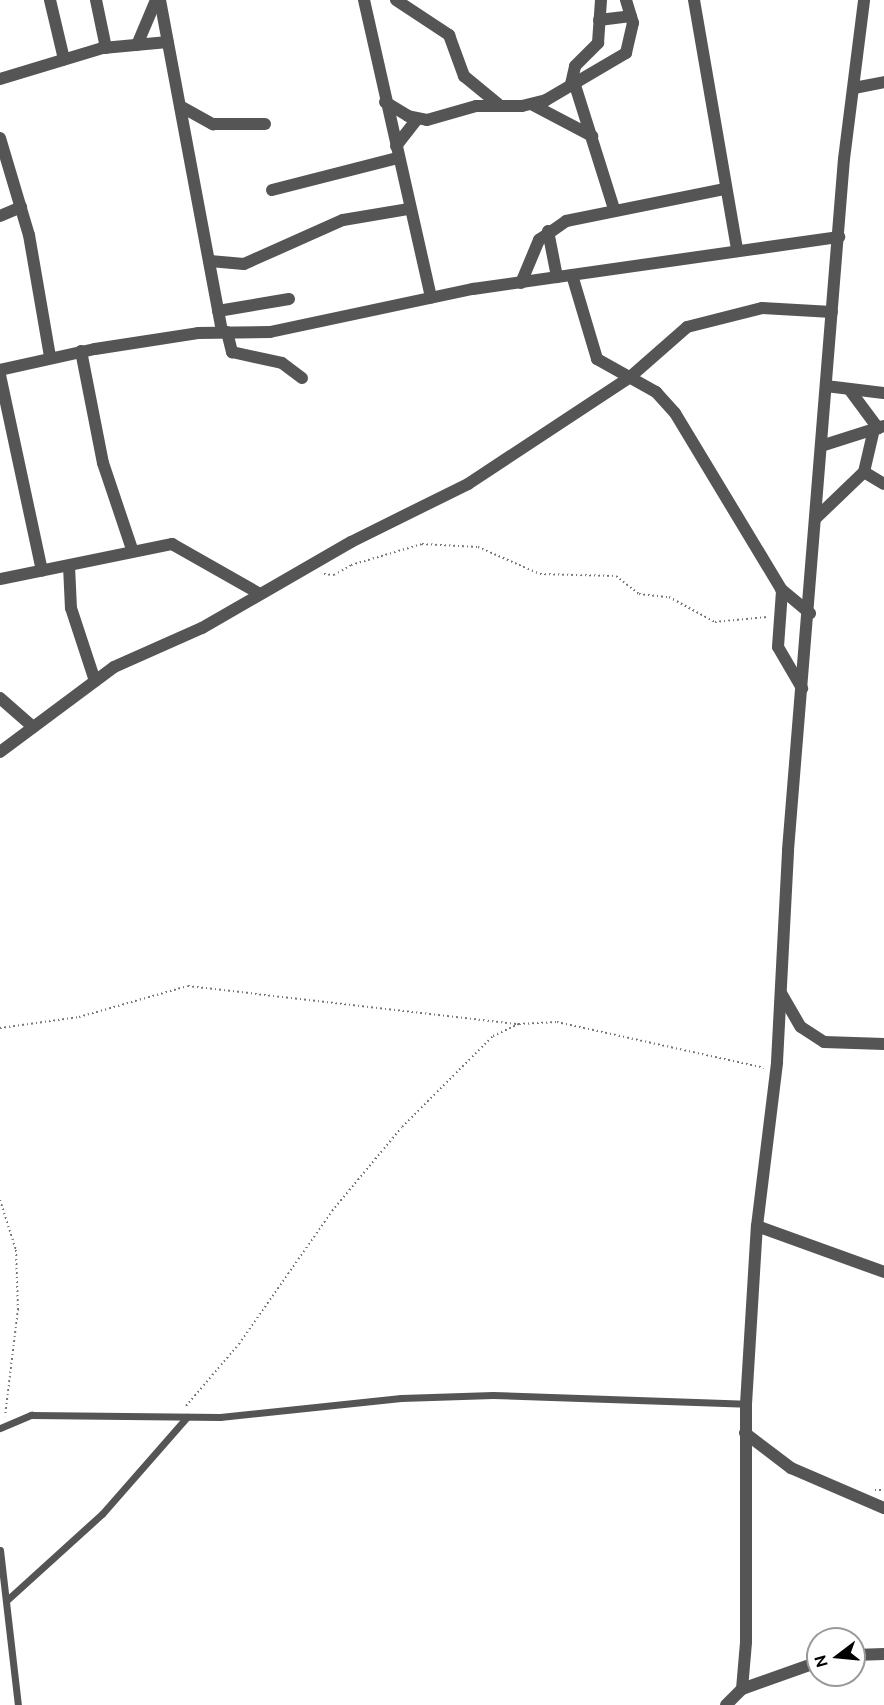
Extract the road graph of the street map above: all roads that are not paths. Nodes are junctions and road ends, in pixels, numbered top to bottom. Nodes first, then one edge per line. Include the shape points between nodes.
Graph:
1 (50, 0) edge
2 (98, 0) edge
3 (158, 0) edge
4 (364, 0) edge
5 (396, 0) edge
6 (600, 0) edge
7 (626, 0) edge
8 (694, 0) edge
9 (864, 0) edge
10 (631, 16) junction
11 (599, 20) junction
12 (168, 42) junction
13 (137, 45) junction
14 (106, 48) junction
15 (64, 59) junction
16 (0, 79) edge
17 (884, 82) edge
18 (572, 83) junction
19 (854, 88) junction
20 (385, 102) junction
21 (498, 104) junction
22 (533, 105) junction
23 (180, 106) junction
24 (417, 119) junction
25 (265, 124) dead end
26 (592, 136) junction
27 (0, 138) edge
28 (397, 152) junction
29 (724, 189) junction
30 (272, 190) dead end
31 (21, 207) junction
32 (409, 209) junction
33 (614, 209) junction
34 (0, 216) edge
35 (548, 231) junction
36 (839, 237) junction
37 (737, 249) junction
38 (210, 261) junction
39 (572, 275) junction
40 (557, 278) junction
41 (521, 283) junction
42 (431, 298) junction
43 (289, 299) dead end
44 (218, 311) junction
45 (832, 312) junction
46 (224, 332) junction
47 (81, 351) junction
48 (50, 357) junction
49 (0, 370) edge
50 (0, 375) edge
51 (302, 378) dead end
52 (629, 378) junction
53 (826, 386) junction
54 (849, 389) junction
55 (884, 393) edge
56 (879, 428) edge
57 (821, 446) junction
58 (864, 472) junction
59 (884, 484) edge
60 (815, 519) junction
61 (132, 549) junction
62 (69, 566) junction
63 (42, 571) junction
64 (0, 579) edge
65 (782, 591) junction
66 (260, 594) junction
67 (810, 613) junction
68 (95, 681) junction
69 (802, 688) junction
70 (0, 699) edge
71 (33, 727) junction
72 (0, 752) edge
73 (781, 993) junction
74 (884, 1044) edge
75 (756, 1226) junction
76 (884, 1272) edge
77 (746, 1404) junction
78 (187, 1417) junction
79 (2, 1426) edge
80 (745, 1433) junction
81 (884, 1508) edge
82 (0, 1550) edge
83 (7, 1600) junction
84 (884, 1654) edge
85 (866, 1655) edge
86 (806, 1666) edge
87 (742, 1689) junction
88 (18, 1705) edge
89 (726, 1705) edge

1 - 15 street
2 - 14 street
3 - 12 street
3 - 13 street
4 - 20 street
5 - 21 street via 449,35 464,76
6 - 11 street
7 - 10 street
8 - 29 street
9 - 19 street
10 - 11 street
10 - 18 street via 626,53
11 - 18 street via 597,47 575,66
12 - 13 street
12 - 23 street
13 - 14 street
14 - 15 street
15 - 16 street
17 - 19 street
18 - 22 street
18 - 26 street
19 - 36 street
20 - 24 street
20 - 28 street
21 - 22 street
21 - 24 street
22 - 26 street
23 - 25 street via 213,124
23 - 38 street
24 - 28 street
26 - 33 street
27 - 31 street
28 - 30 street
28 - 32 street
29 - 33 street
29 - 37 street
31 - 34 street
31 - 48 street
32 - 38 street via 343,220 244,264
32 - 42 street
33 - 35 street
35 - 40 street
35 - 41 street
36 - 37 street
36 - 45 street
37 - 39 street
38 - 44 street
39 - 40 street
39 - 52 street via 597,359
40 - 41 street
41 - 42 street
42 - 46 street via 270,332
43 - 44 street
44 - 46 street
45 - 52 street via 762,308 687,327
45 - 53 street
46 - 47 street
46 - 51 street via 232,352 282,363
47 - 48 street
47 - 61 street via 103,463
48 - 49 street
50 - 63 street
52 - 65 street via 656,392 675,413
52 - 66 street via 468,484
53 - 54 street
53 - 57 street
54 - 55 street
54 - 56 street
56 - 57 street
56 - 58 street
57 - 60 street
58 - 59 street
58 - 60 street
60 - 67 street
61 - 62 street
61 - 66 street via 186,548
62 - 63 street
62 - 68 street via 70,608
63 - 64 street
65 - 67 street
65 - 69 street via 778,647
66 - 68 street
67 - 69 street
68 - 71 street
69 - 73 street
70 - 71 street
71 - 72 street
73 - 74 street via 801,1028 824,1042
73 - 75 street via 776,1071
75 - 76 street
75 - 77 street
77 - 78 lane via 494,1395
77 - 80 street
78 - 79 lane via 47,1414
78 - 83 lane via 102,1514
80 - 81 street via 790,1468
80 - 87 street
82 - 83 lane
83 - 88 lane
84 - 85 street
86 - 87 street
87 - 89 street

